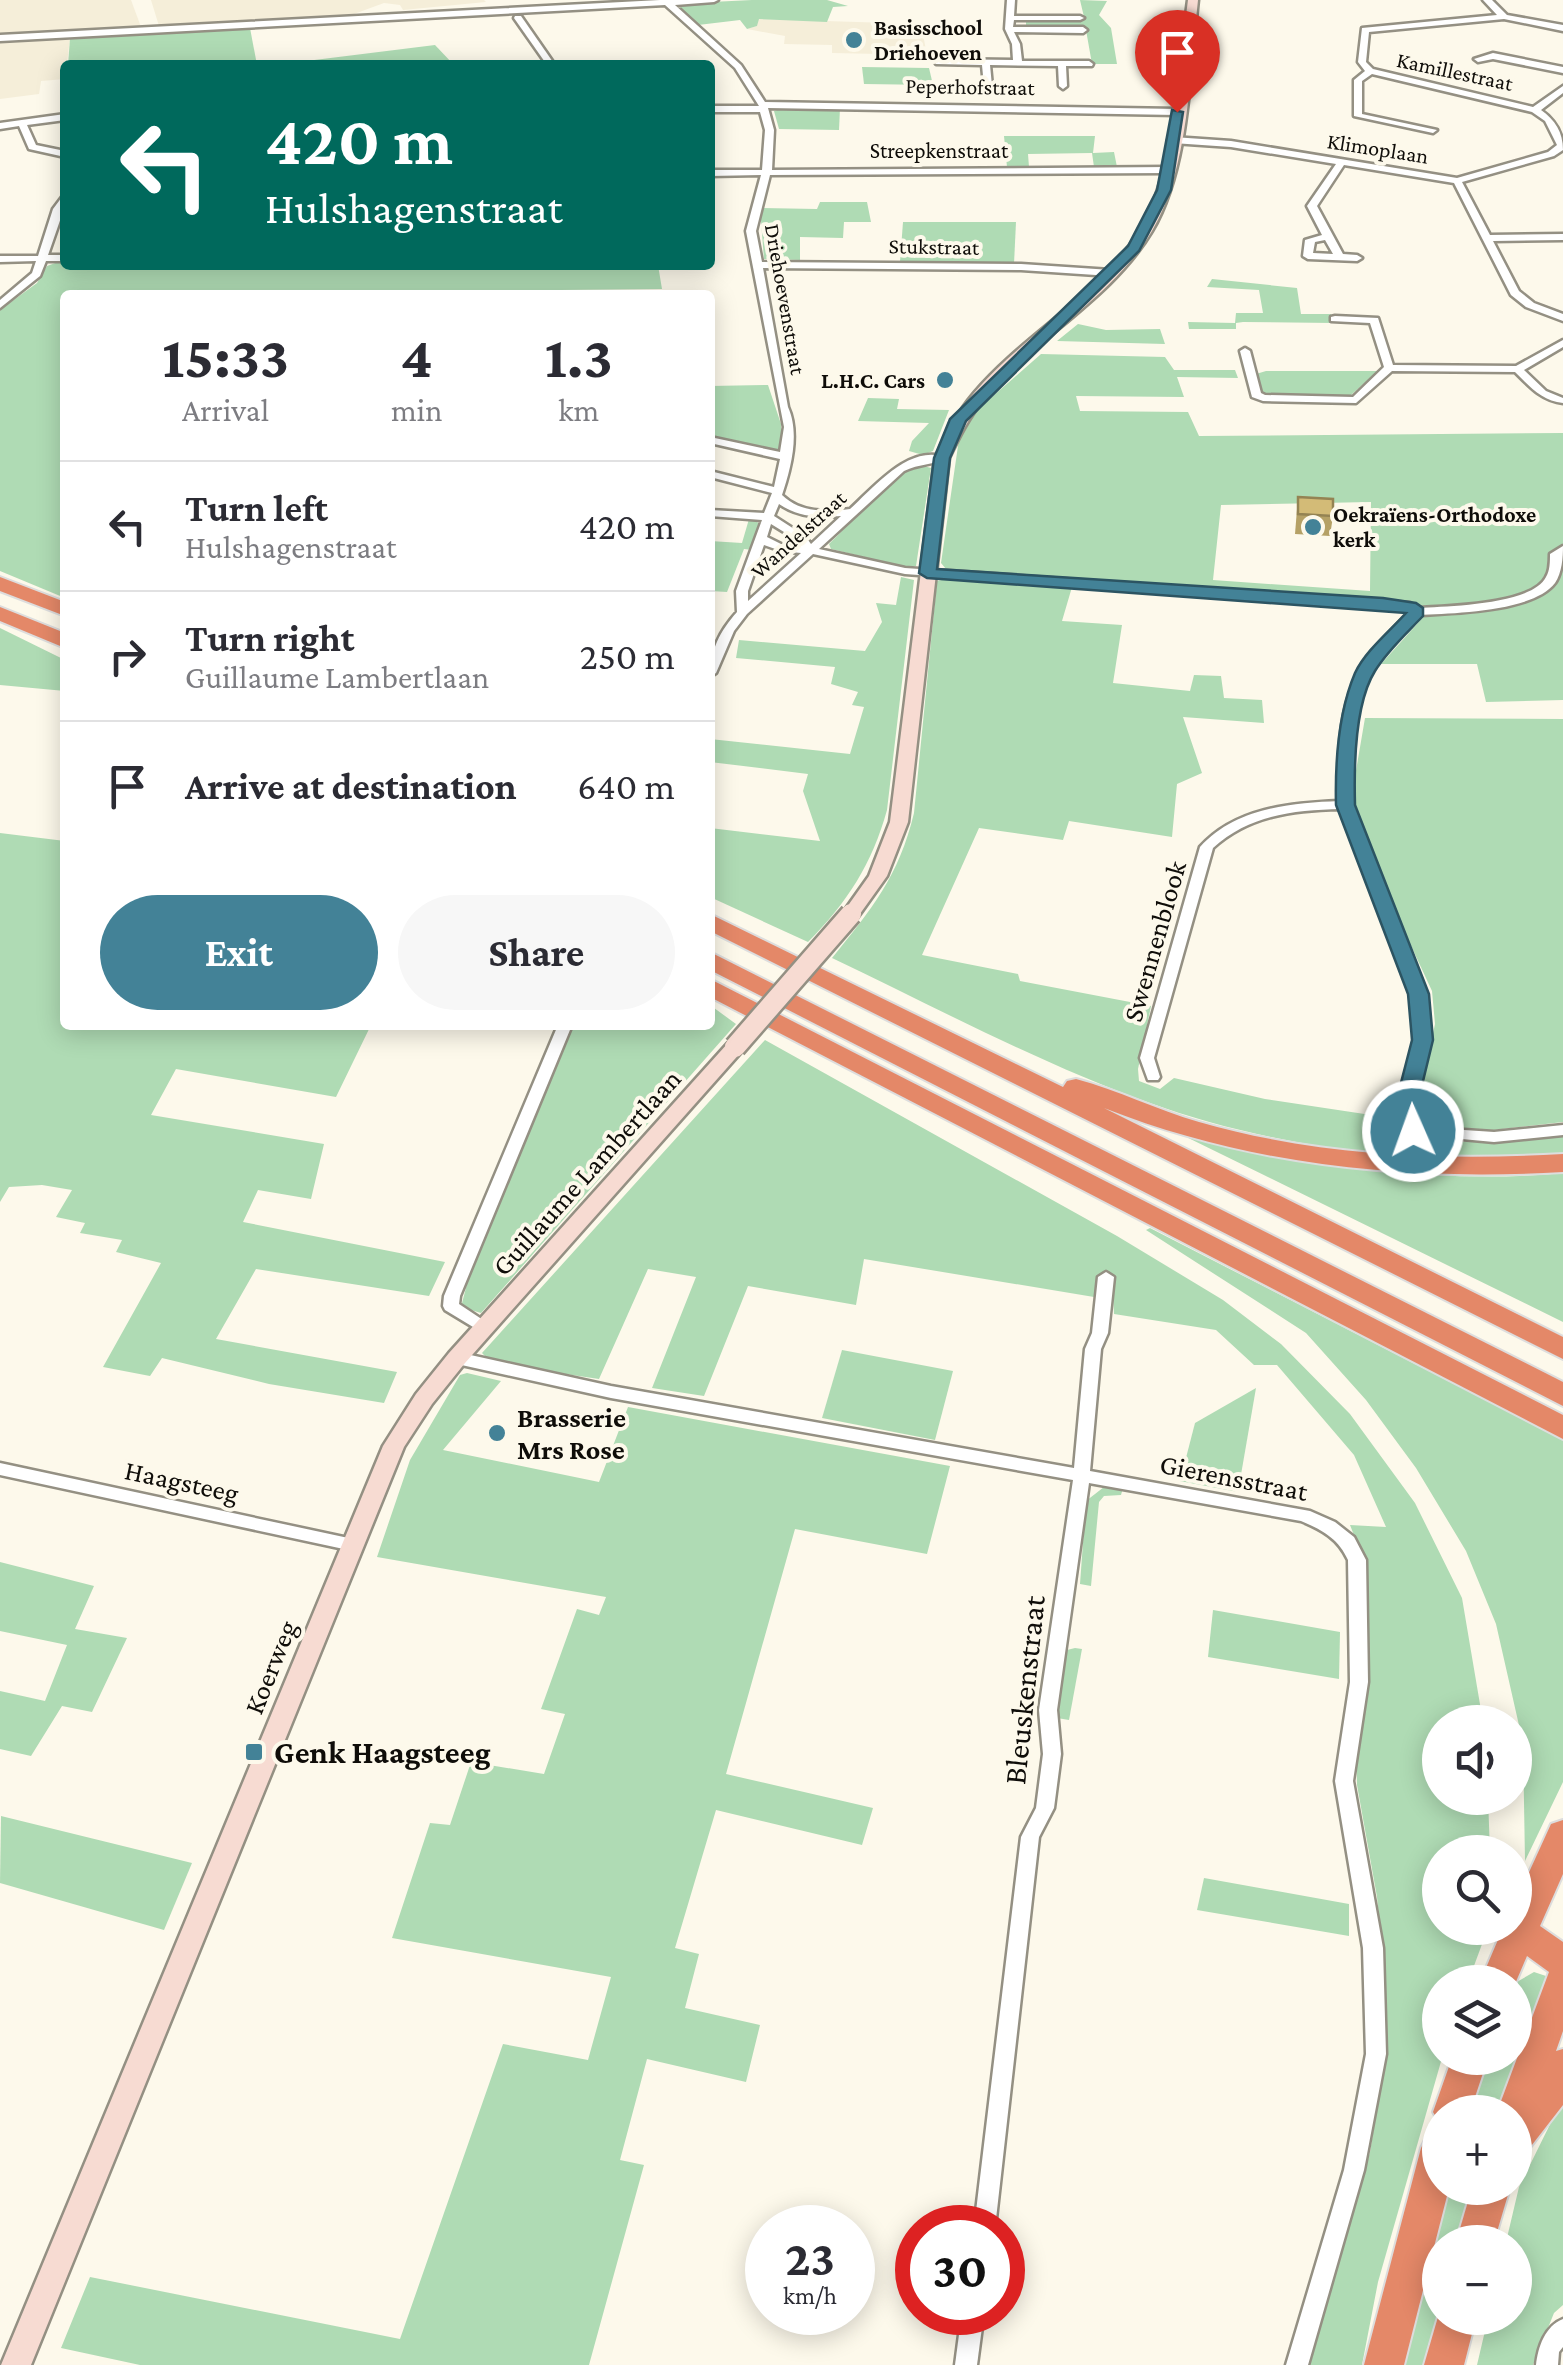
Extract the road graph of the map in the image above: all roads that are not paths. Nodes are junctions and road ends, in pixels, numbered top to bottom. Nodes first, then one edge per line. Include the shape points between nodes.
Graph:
1 (714, 0) edge
2 (1011, 0) edge
3 (1194, 0) edge
4 (1487, 0) edge
5 (666, 1) edge
6 (518, 18) dead end
7 (1008, 18) junction
8 (1080, 18) dead end
9 (1504, 18) junction
10 (1563, 28) edge
11 (1009, 30) junction
12 (1083, 30) dead end
13 (0, 38) edge
14 (1478, 59) dead end
15 (548, 60) edge
16 (939, 62) dead end
17 (986, 63) junction
18 (1018, 63) junction
19 (1062, 64) junction
20 (1090, 64) dead end
21 (1563, 70) edge
22 (1370, 71) junction
23 (988, 86) dead end
24 (1063, 86) dead end
25 (1563, 89) edge
26 (763, 107) junction
27 (715, 109) edge
28 (1536, 110) junction
29 (1177, 112) junction
30 (60, 119) edge
31 (22, 123) junction
32 (0, 126) edge
33 (1433, 130) dead end
34 (1172, 140) junction
35 (60, 153) edge
36 (1342, 162) junction
37 (1168, 170) junction
38 (766, 171) junction
39 (715, 173) edge
40 (1457, 181) junction
41 (60, 205) edge
42 (1329, 236) junction
43 (1563, 236) edge
44 (1488, 238) junction
45 (1339, 257) junction
46 (44, 258) junction
47 (60, 258) edge
48 (1357, 258) dead end
49 (0, 259) edge
50 (756, 265) junction
51 (1111, 273) junction
52 (0, 305) edge
53 (1563, 318) edge
54 (1335, 319) dead end
55 (1563, 343) edge
56 (1245, 350) dead end
57 (1389, 368) junction
58 (1518, 369) junction
59 (1560, 401) dead end
60 (715, 441) edge
61 (787, 457) junction
62 (942, 458) junction
63 (715, 475) edge
64 (777, 493) junction
65 (851, 512) junction
66 (715, 513) edge
67 (769, 518) junction
68 (760, 539) junction
69 (1563, 549) edge
70 (810, 550) junction
71 (927, 573) junction
72 (0, 583) edge
73 (60, 608) edge
74 (742, 612) junction
75 (1416, 612) junction
76 (0, 613) edge
77 (60, 640) edge
78 (715, 661) edge
79 (1346, 805) junction
80 (715, 923) edge
81 (715, 963) edge
82 (715, 990) edge
83 (562, 1030) edge
84 (953, 1042) junction
85 (1153, 1077) dead end
86 (1563, 1130) edge
87 (1563, 1163) edge
88 (1106, 1277) dead end
89 (483, 1328) junction
90 (1563, 1349) edge
91 (456, 1358) junction
92 (1563, 1395) edge
93 (1563, 1428) edge
94 (0, 1469) edge
95 (1080, 1478) junction
96 (352, 1545) junction
97 (1563, 1834) edge
98 (1532, 1903) edge
99 (1532, 1932) edge
100 (1563, 1936) edge
101 (1532, 1939) edge
102 (1563, 1962) edge
103 (1563, 1980) edge
104 (1563, 2065) edge
105 (1522, 2095) edge
106 (1532, 2116) edge
107 (987, 2205) edge
108 (1425, 2205) edge
109 (1563, 2329) edge
110 (969, 2335) edge
111 (1452, 2335) edge
112 (16, 2365) edge
113 (966, 2365) edge
114 (1297, 2365) edge
115 (1384, 2365) edge
116 (1444, 2365) edge
117 (1547, 2365) edge

1 - 5 street
2 - 7 street
3 - 29 street, Guillaume Lambertlaan
4 - 9 street
5 - 13 street
5 - 26 street via 744,74
6 - 15 street
7 - 8 street
7 - 11 street
9 - 10 street
9 - 22 street, Kamillestraat via 1366,30 1362,62
11 - 12 street
11 - 18 street
14 - 21 street, Kamillestraat
16 - 17 street
17 - 18 street
17 - 23 street
18 - 19 street
19 - 20 street
19 - 24 street
22 - 28 street, Kamillestraat
22 - 33 street via 1358,80 1358,116
25 - 28 street, Kamillestraat
26 - 27 street, Peperhofstraat
26 - 29 street, Peperhofstraat
26 - 38 street, Driehoevenstraat via 772,133
28 - 40 street, Kamillestraat via 1549,120 1561,148
29 - 34 street, Guillaume Lambertlaan
30 - 31 street
31 - 32 street
31 - 35 street via 32,148
34 - 36 street, Klimoplaan
34 - 37 street, Guillaume Lambertlaan
36 - 40 street, Klimoplaan
36 - 42 street via 1312,206
37 - 38 street, Streepkenstraat
37 - 51 street, Guillaume Lambertlaan via 1147,229
38 - 39 street, Streepkenstraat
38 - 50 street, Driehoevenstraat via 752,212
40 - 44 street, Klimoplaan
41 - 46 street
42 - 45 street
42 - 45 street via 1310,240 1308,256
43 - 44 street
44 - 53 street, Klimoplaan via 1520,300
45 - 48 street
46 - 47 street
46 - 49 street
46 - 52 street via 26,286
50 - 51 street, Stukstraat
50 - 61 street, Driehoevenstraat via 789,427
51 - 62 street, Guillaume Lambertlaan via 970,405
54 - 57 street via 1374,320
55 - 58 street
56 - 57 street via 1256,395 1272,401 1356,400
57 - 58 street
58 - 59 street
60 - 61 street
61 - 64 street, Driehoevenstraat
62 - 65 street, Wandelstraat via 909,464
62 - 71 street, Guillaume Lambertlaan
63 - 64 street
64 - 65 street via 785,506 801,512
64 - 67 street, Driehoevenstraat
65 - 70 street, Wandelstraat
66 - 67 street
67 - 68 street, Driehoevenstraat
67 - 70 street
68 - 70 street
68 - 74 street, Driehoevenstraat via 742,590
69 - 75 street via 1547,585 1525,597
70 - 71 street
70 - 74 street, Wandelstraat
71 - 75 street via 1383,603
71 - 89 street, Guillaume Lambertlaan, bridge via 899,822 878,876 852,914
72 - 73 highway
74 - 78 street, Wandelstraat
75 - 79 street via 1365,671 1349,730
76 - 77 highway
79 - 85 street, Swennenblook via 1263,815 1218,834 1207,846 1147,1058
79 - 86 street via 1418,994 1422,1040 1405,1110 1413,1131 1494,1137
80 - 84 highway
81 - 92 highway
82 - 93 highway
83 - 89 street via 452,1296 458,1314
84 - 87 highway via 1243,1143 1382,1162
84 - 90 highway
88 - 95 street, Bleuskenstraat
89 - 91 street, Koerweg
91 - 95 street, Gierensstraat
91 - 96 street, Koerweg via 394,1446
94 - 96 street, Haagsteeg
95 - 107 street, Bleuskenstraat via 1048,1710 1052,1754 1045,1808 1030,1836
95 - 114 street, Gierensstraat via 1304,1515 1348,1541 1358,1560 1359,1682 1344,1781 1373,1948 1376,2054 1350,2186
96 - 112 street, Koerweg
97 - 98 highway
99 - 100 highway
101 - 102 highway
103 - 105 highway
104 - 106 highway
108 - 115 highway
109 - 117 street
110 - 113 street
111 - 116 highway

